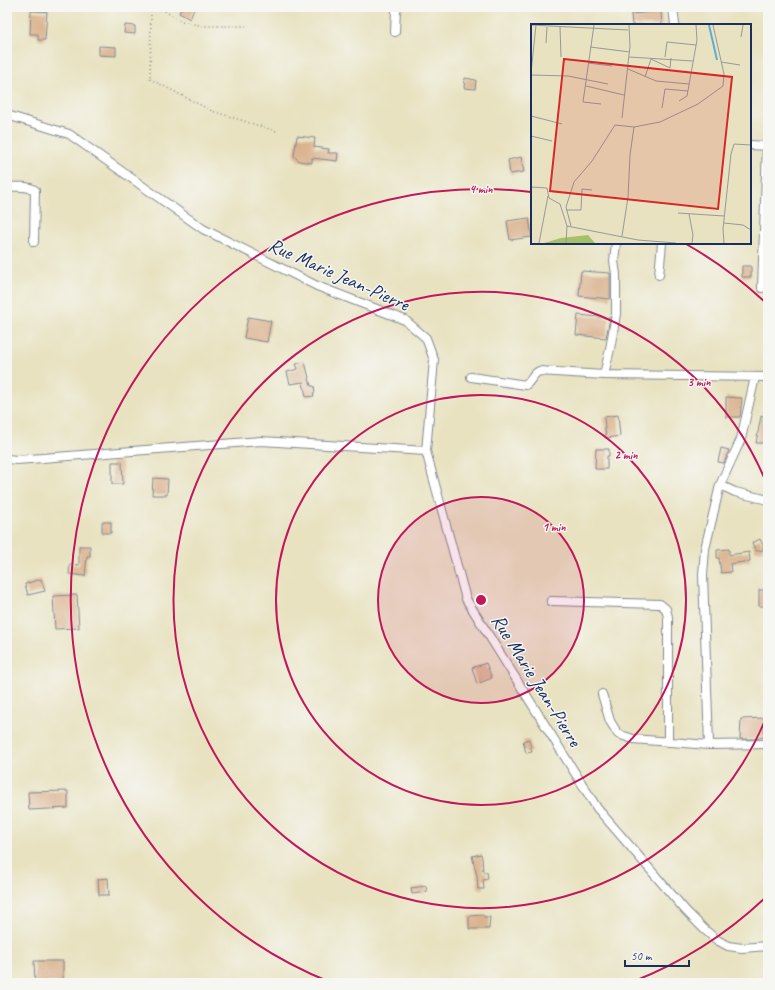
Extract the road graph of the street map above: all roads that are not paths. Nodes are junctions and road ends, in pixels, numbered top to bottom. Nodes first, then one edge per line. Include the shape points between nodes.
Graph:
1 (398, 7) edge
2 (673, 7) edge
3 (675, 24) edge
4 (395, 32) dead end
5 (7, 115) edge
6 (751, 145) edge
7 (767, 146) edge
8 (7, 187) edge
9 (34, 242) dead end
10 (616, 244) edge
11 (662, 244) edge
12 (659, 274) dead end
13 (762, 288) dead end
14 (604, 375) junction
15 (471, 376) dead end
16 (755, 377) junction
17 (768, 378) edge
18 (426, 451) junction
19 (7, 459) edge
20 (720, 485) junction
21 (768, 500) edge
22 (551, 601) dead end
23 (602, 694) dead end
24 (668, 742) junction
25 (768, 744) edge
26 (709, 745) junction
27 (768, 946) edge

1 - 4 street
2 - 3 street
5 - 18 street, Rue Marie Jean-Pierre via 69,134 203,229 317,286 405,320 426,338 434,360
6 - 7 street
7 - 13 street
8 - 9 street via 24,186 35,190
10 - 14 street via 616,314
11 - 12 street
14 - 15 street via 539,371 526,385
14 - 16 street
16 - 17 street
16 - 20 street via 741,439
18 - 19 street via 261,441
18 - 27 street, Rue Marie Jean-Pierre via 466,599 597,808 686,911 717,940 728,946 742,948
20 - 21 street via 735,492
20 - 26 street via 705,549 703,575
22 - 24 street via 660,604 666,609
23 - 24 street via 610,721 618,734 633,739
24 - 26 street
25 - 26 street

